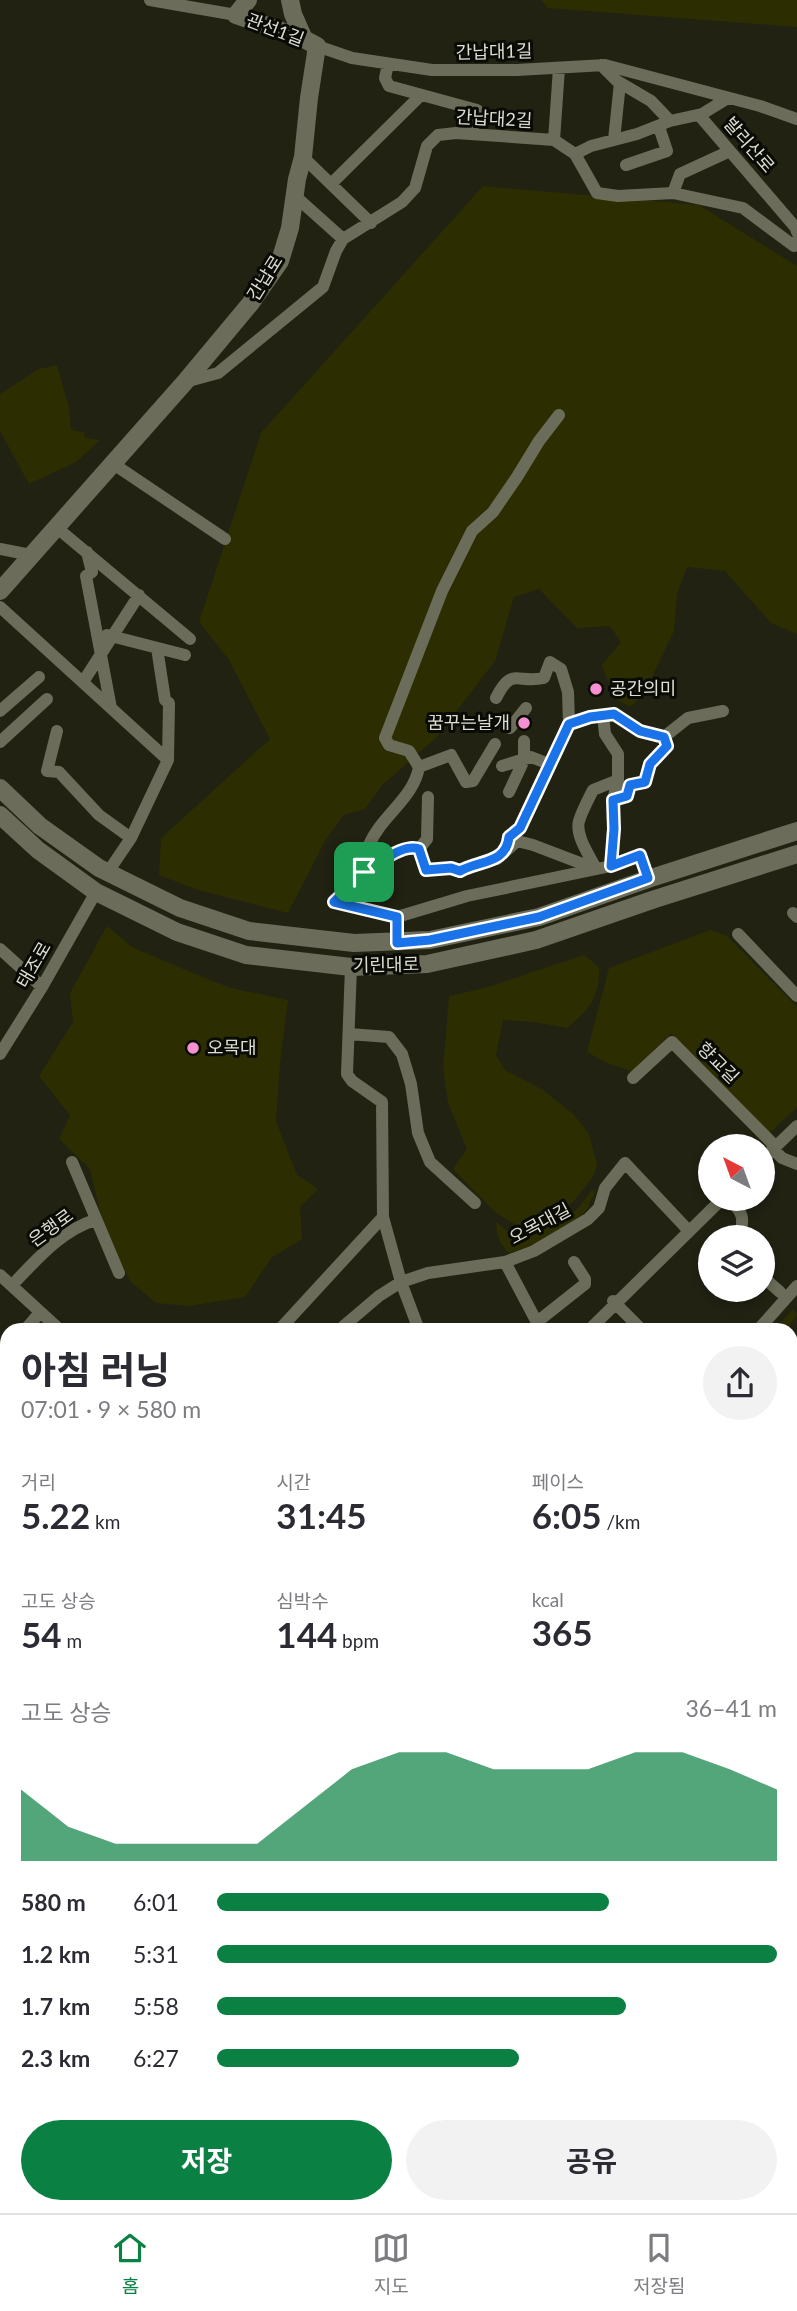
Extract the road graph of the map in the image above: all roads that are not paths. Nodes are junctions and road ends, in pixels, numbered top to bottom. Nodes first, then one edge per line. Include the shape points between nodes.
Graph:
1 (150, 0) edge
2 (248, 0) edge
3 (290, 0) edge
4 (236, 15) junction
5 (310, 43) junction
6 (388, 64) junction
7 (601, 65) junction
8 (559, 68) junction
9 (620, 83) junction
10 (421, 95) junction
11 (728, 98) junction
12 (699, 115) junction
13 (796, 116) edge
14 (664, 124) junction
15 (472, 134) junction
16 (554, 140) junction
17 (614, 140) junction
18 (730, 150) junction
19 (575, 154) junction
20 (303, 158) junction
21 (625, 165) dead end
22 (332, 183) junction
23 (673, 193) junction
24 (295, 196) junction
25 (371, 223) junction
26 (797, 232) edge
27 (343, 239) junction
28 (795, 244) edge
29 (184, 382) junction
30 (559, 415) dead end
31 (112, 463) junction
32 (57, 527) junction
33 (225, 539) dead end
34 (0, 549) edge
35 (87, 552) junction
36 (31, 555) junction
37 (0, 590) edge
38 (139, 594) junction
39 (0, 607) edge
40 (97, 632) junction
41 (112, 636) junction
42 (190, 639) dead end
43 (157, 648) junction
44 (101, 654) junction
45 (185, 655) dead end
46 (39, 677) dead end
47 (83, 682) junction
48 (496, 698) dead end
49 (47, 699) dead end
50 (111, 708) junction
51 (526, 708) dead end
52 (0, 711) edge
53 (723, 711) dead end
54 (603, 715) junction
55 (569, 724) junction
56 (510, 728) dead end
57 (57, 732) dead end
58 (664, 737) junction
59 (0, 741) edge
60 (524, 741) dead end
61 (495, 744) dead end
62 (524, 758) junction
63 (168, 760) junction
64 (549, 764) junction
65 (419, 766) junction
66 (502, 766) dead end
67 (618, 780) junction
68 (0, 788) edge
69 (509, 792) dead end
70 (428, 797) dead end
71 (613, 800) junction
72 (0, 814) edge
73 (797, 831) edge
74 (131, 838) junction
75 (508, 848) junction
76 (419, 849) junction
77 (797, 854) edge
78 (611, 866) junction
79 (596, 869) junction
80 (460, 871) junction
81 (108, 872) junction
82 (364, 872) junction
83 (648, 878) junction
84 (96, 892) junction
85 (467, 895) junction
86 (397, 917) junction
87 (738, 934) dead end
88 (397, 943) junction
89 (0, 949) edge
90 (351, 967) junction
91 (42, 987) junction
92 (797, 996) edge
93 (349, 1034) junction
94 (0, 1055) edge
95 (633, 1078) dead end
96 (797, 1126) edge
97 (761, 1134) edge
98 (775, 1148) joint
99 (72, 1163) dead end
100 (797, 1164) edge
101 (475, 1203) dead end
102 (710, 1211) edge
103 (383, 1217) junction
104 (95, 1220) junction
105 (689, 1231) junction
106 (505, 1262) junction
107 (574, 1262) dead end
108 (119, 1273) dead end
109 (0, 1275) edge
110 (17, 1280) dead end
111 (401, 1282) junction
112 (797, 1286) edge
113 (775, 1287) edge
114 (780, 1292) dead end
115 (614, 1302) junction
116 (37, 1316) dead end
117 (31, 1323) edge
118 (52, 1323) edge
119 (285, 1323) edge
120 (347, 1323) edge
121 (416, 1323) edge
122 (537, 1323) edge
123 (542, 1323) edge
124 (595, 1323) edge
125 (635, 1323) edge
126 (764, 1323) edge

1 - 4 street, 관선1길
2 - 4 street
3 - 5 street via 293,15
4 - 5 street, 관선1길
5 - 6 street, 간납대1길 via 352,58
5 - 20 street, 간납로
6 - 8 street, 간납대1길 via 432,70
6 - 10 street via 388,86
7 - 8 street, 간납대1길
7 - 9 street
7 - 11 street, 간납대1길
8 - 16 street
9 - 14 street via 651,101
9 - 17 street
10 - 15 street via 477,110
10 - 22 street
11 - 12 street
11 - 13 street, 간납대1길
12 - 14 street
12 - 18 street, 발리산로
14 - 17 street
14 - 21 street via 667,151
15 - 16 street, 간납대2길
15 - 25 street, 간납대2길 via 438,135 427,146 415,188
16 - 19 street, 간납대2길
17 - 19 street
18 - 23 street via 680,174
18 - 26 street, 발리산로
19 - 23 street, 간납대2길 via 597,193
20 - 22 street
20 - 24 street, 간납로
22 - 25 street
23 - 28 street, 간납대2길 via 743,208
24 - 27 street
24 - 29 street, 간납로 via 280,261
25 - 27 street, 간납대2길
27 - 29 street via 323,287 218,373
29 - 31 street, 간납로
30 - 65 street via 492,512 472,531 442,591 385,738 389,745 409,751
31 - 32 street, 간납로
31 - 33 street
32 - 35 street
32 - 36 street, 간납로
34 - 36 street
35 - 38 street
35 - 40 street via 92,572 86,576
36 - 37 street, 간납로
38 - 41 street
38 - 42 street
39 - 47 street
40 - 41 street
40 - 44 street
41 - 43 street
41 - 44 street
43 - 45 street
43 - 63 street via 169,703
44 - 47 street
44 - 50 street
46 - 52 street
47 - 50 street
48 - 55 street via 503,683 516,677 544,678 550,662 561,669 568,692
49 - 59 street
50 - 63 street
51 - 56 street
53 - 58 street via 688,718
54 - 55 street
54 - 58 street via 614,714 640,731
54 - 67 street via 605,734 618,754
55 - 64 street
57 - 74 street via 47,771 59,772 99,815
58 - 71 street via 667,746 650,764 645,782 630,785 627,796
60 - 62 street
61 - 65 street via 473,780 466,782 451,755
62 - 64 street
62 - 66 street
62 - 69 street
63 - 74 street
64 - 75 street via 520,828 509,837
65 - 82 street via 416,781 368,846
67 - 71 street
67 - 79 street via 593,790 579,821 578,829
68 - 81 street, 기린대로 via 40,826
70 - 76 street via 427,839
71 - 78 street
72 - 84 street, 기린대로 via 38,850
73 - 83 street, 기린대로
74 - 81 street
75 - 79 street via 517,841
75 - 80 street via 496,859
76 - 80 street via 426,870
76 - 82 street via 404,848
77 - 90 street, 기린대로 via 537,940 427,964
78 - 79 street
78 - 83 street via 640,855
79 - 85 street
80 - 85 street
81 - 88 street, 기린대로 via 180,908 249,932
82 - 86 street via 334,902
83 - 88 street, 기린대로 via 539,917
84 - 90 street, 기린대로 via 177,932 246,955
84 - 91 street, 태조로
85 - 86 street
86 - 88 street
87 - 92 street
89 - 91 street
90 - 93 street
91 - 94 street, 태조로
93 - 101 street via 389,1037 402,1054 418,1133 430,1162
93 - 103 street via 347,1074 382,1102
95 - 97 street, 향교길 via 672,1042
96 - 98 street
98 - 100 street via 782,1158
99 - 104 street
102 - 105 street
103 - 111 street
103 - 119 street
104 - 108 street, 은행로
104 - 110 street, 은행로 via 77,1226
105 - 106 street, 오목대길 via 625,1163 588,1219 534,1251
105 - 115 street
106 - 111 street, 오목대길 via 428,1273
106 - 122 street
107 - 123 street via 585,1284
109 - 118 street
111 - 120 street, 오목대길
111 - 121 street
112 - 126 street
113 - 114 street
115 - 124 street
115 - 125 street
116 - 117 street

